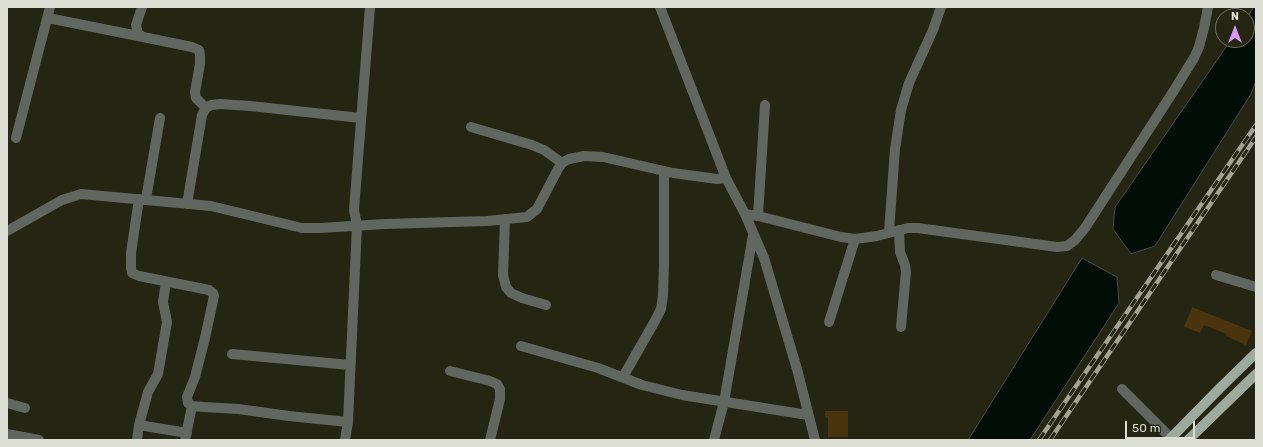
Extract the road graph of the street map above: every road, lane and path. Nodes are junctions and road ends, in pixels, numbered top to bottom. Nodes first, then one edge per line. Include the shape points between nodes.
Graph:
1 (50, 7) edge
2 (142, 7) edge
3 (370, 7) edge
4 (660, 7) edge
5 (941, 7) edge
6 (1208, 7) edge
7 (48, 18) junction
8 (143, 37) junction
9 (765, 105) dead end
10 (206, 108) junction
11 (160, 118) dead end
12 (361, 118) junction
13 (471, 127) dead end
14 (16, 138) dead end
15 (562, 163) junction
16 (664, 171) junction
17 (726, 178) junction
18 (142, 199) junction
19 (187, 204) junction
20 (745, 214) junction
21 (758, 216) junction
22 (505, 219) junction
23 (357, 225) junction
24 (7, 231) edge
25 (894, 231) junction
26 (753, 235) junction
27 (855, 239) junction
28 (1216, 275) dead end
29 (166, 282) junction
30 (1256, 287) edge
31 (546, 305) dead end
32 (829, 322) dead end
33 (900, 327) dead end
34 (521, 346) dead end
35 (1256, 353) edge
36 (232, 354) dead end
37 (350, 365) junction
38 (450, 371) dead end
39 (1256, 374) edge
40 (623, 377) junction
41 (1122, 389) dead end
42 (724, 402) junction
43 (7, 403) edge
44 (192, 406) junction
45 (25, 408) dead end
46 (808, 415) junction
47 (348, 422) junction
48 (139, 425) junction
49 (7, 434) edge
50 (186, 436) edge
51 (1170, 439) edge
52 (39, 440) edge
53 (137, 440) edge
54 (345, 440) edge
55 (490, 440) edge
56 (714, 440) edge
57 (815, 440) edge
58 (1188, 440) edge

1 - 7 street
2 - 8 street via 136,30
3 - 12 street
4 - 17 street
5 - 25 street via 900,110 895,148
6 - 25 street via 1201,41 1194,58 1085,228 1067,246 1057,247 926,228
7 - 8 street
7 - 14 street
8 - 10 street via 199,50 200,64 195,92 196,98
9 - 21 street
10 - 12 street via 220,104
10 - 19 street via 202,115
11 - 18 street
12 - 23 street via 354,210
13 - 15 street via 532,145
15 - 16 street via 584,156 603,157
15 - 22 street via 537,209 526,218
16 - 17 street via 717,179
16 - 40 street via 664,264 661,308
17 - 20 street
18 - 19 street
18 - 24 street via 81,194 62,200
18 - 29 street via 131,253 132,273
19 - 23 street via 211,206 302,228
20 - 21 street
20 - 26 street
21 - 27 street
22 - 23 street
22 - 31 street via 503,275 506,286 511,293
23 - 37 street
25 - 27 street
25 - 33 street via 906,272
26 - 42 street
26 - 46 street via 764,258 798,369
27 - 32 street
28 - 30 street
29 - 44 street via 209,290 214,296 188,397 188,403
29 - 48 street via 163,302 167,322 159,366 156,380 148,392
34 - 40 street
35 - 51 main road
36 - 37 street
37 - 47 street
38 - 55 street via 490,381 497,384 500,389
39 - 58 main road
40 - 42 street via 642,385 682,395
41 - 51 street
42 - 46 street
42 - 56 street
43 - 45 street
44 - 47 street
44 - 50 street
46 - 57 street
47 - 54 street
48 - 50 street
48 - 53 street
49 - 52 street

